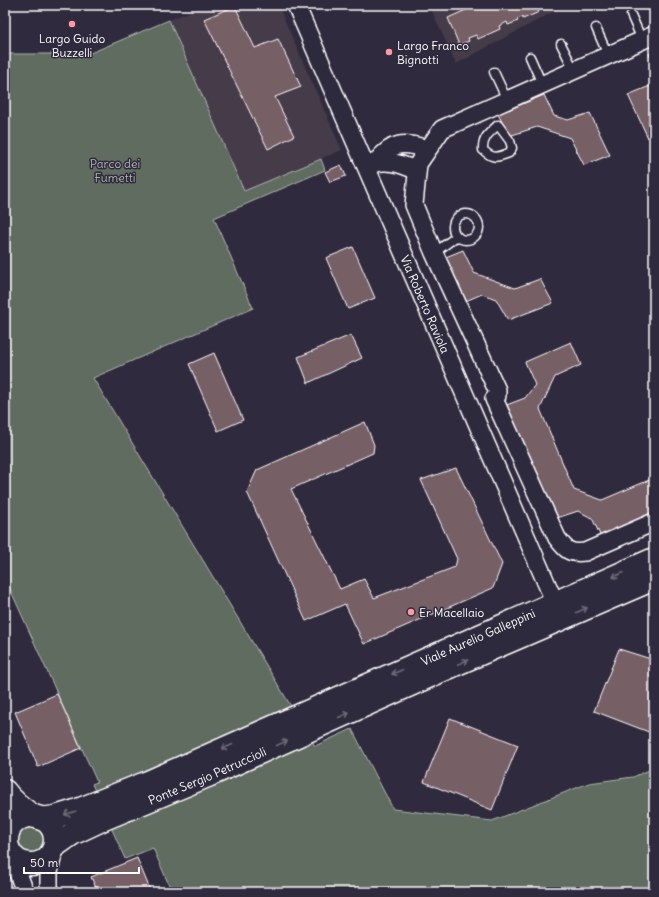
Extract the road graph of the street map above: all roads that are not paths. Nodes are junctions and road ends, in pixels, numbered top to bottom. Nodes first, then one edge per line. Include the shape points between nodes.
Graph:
1 (296, 5) edge
2 (632, 15) dead end
3 (596, 28) dead end
4 (648, 37) edge
5 (561, 44) dead end
6 (608, 55) junction
7 (530, 57) dead end
8 (574, 70) junction
9 (494, 72) dead end
10 (542, 84) junction
11 (498, 112) junction
12 (428, 149) junction
13 (371, 164) junction
14 (417, 171) junction
15 (457, 236) dead end
16 (434, 253) junction
17 (654, 522) edge
18 (654, 559) edge
19 (654, 579) edge
20 (555, 603) junction
21 (305, 722) junction
22 (5, 791) edge
23 (101, 811) junction
24 (38, 818) junction
25 (8, 843) edge
26 (55, 846) junction
27 (25, 892) edge
28 (49, 892) edge

1 - 13 street, Via Roberto Raviola
2 - 4 lane
3 - 6 lane
4 - 6 street
5 - 8 lane
6 - 8 street
7 - 10 lane
8 - 10 street
9 - 11 lane
10 - 11 street
11 - 12 street via 442,129
12 - 13 street via 401,144 385,151
12 - 14 street via 418,164
13 - 14 street via 390,162 403,164
13 - 20 street, Via Roberto Raviola via 403,252
14 - 16 street via 414,205
15 - 16 lane
16 - 17 street via 497,390 494,399 557,538 566,550 585,552
18 -> 20 street, Viale Aurelio Galleppini
21 -> 19 street, Viale Aurelio Galleppini via 459,663
20 -> 21 street, Viale Aurelio Galleppini
21 - 23 street, Ponte Sergio Petruccioli via 155,779
22 - 24 street via 24,810
23 -> 24 street
23 - 26 street
24 - 25 street via 22,818 17,822 9,832
24 - 26 street via 48,823 53,830
25 - 26 street via 16,858 31,864 46,859
25 - 27 street
26 - 28 street via 49,872

